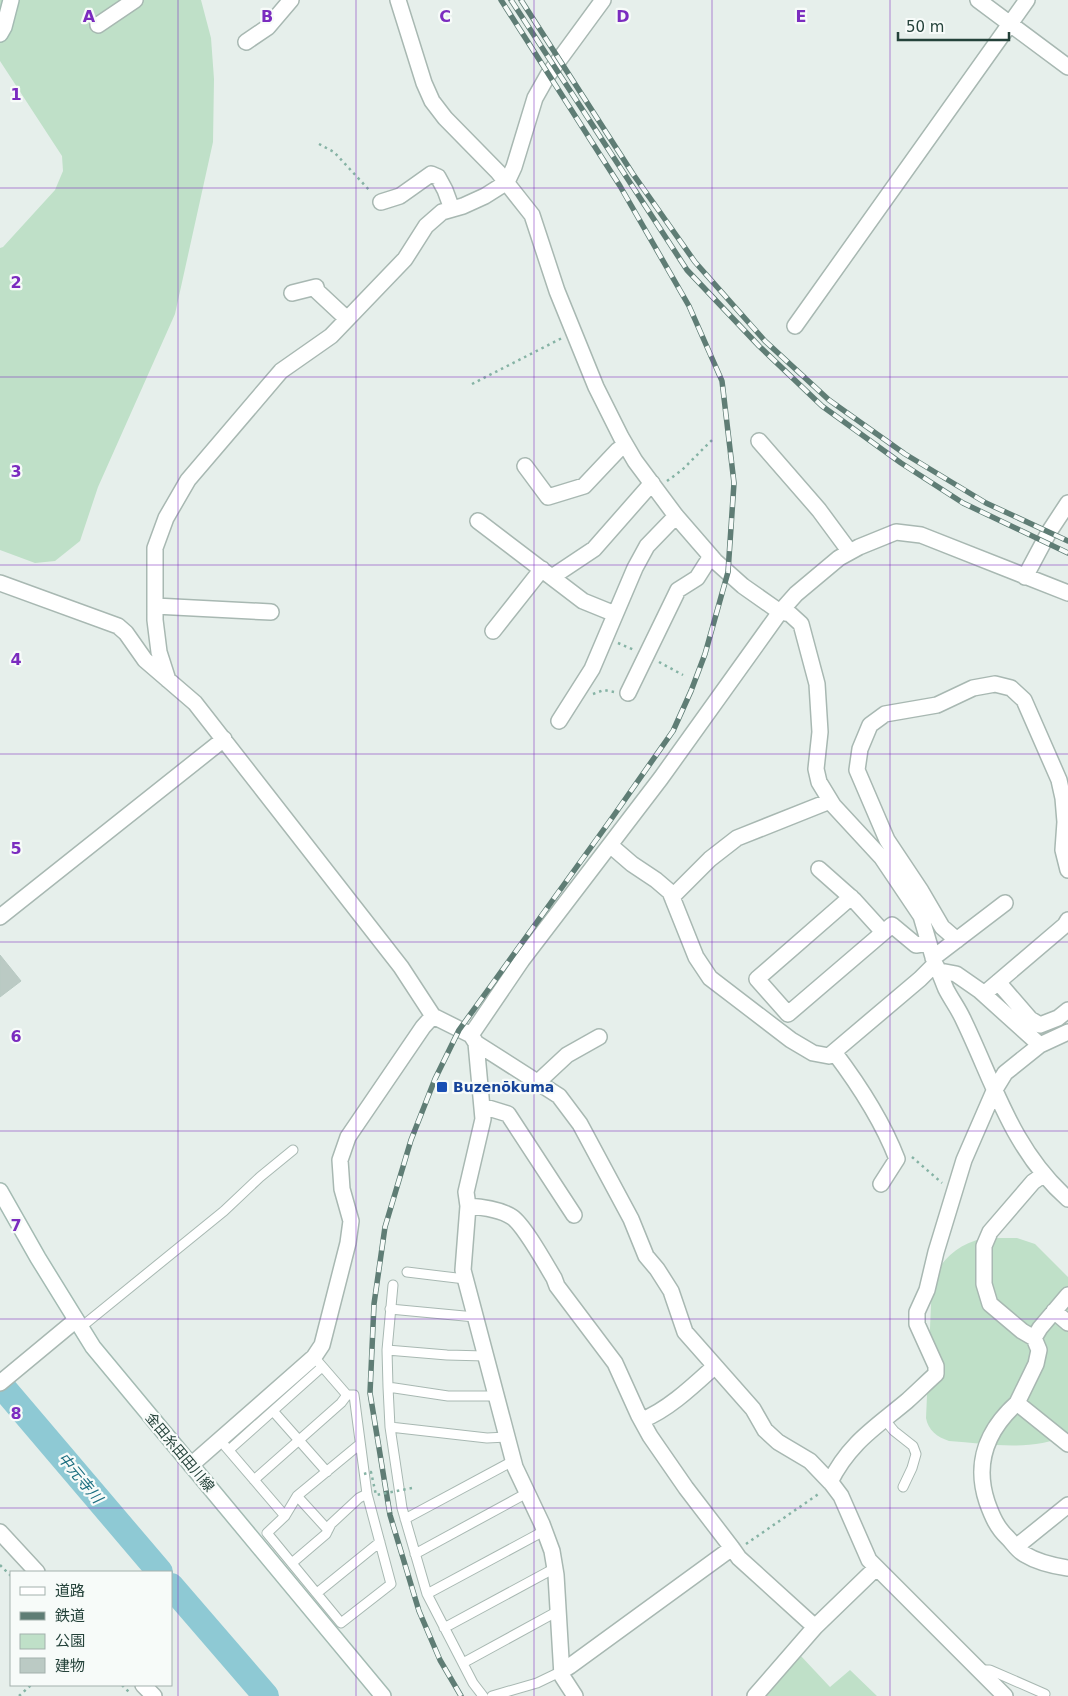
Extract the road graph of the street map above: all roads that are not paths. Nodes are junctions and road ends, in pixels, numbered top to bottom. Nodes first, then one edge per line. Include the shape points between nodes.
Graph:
1 (11, 0) edge
2 (135, 0) edge
3 (291, 0) edge
4 (398, 0) edge
5 (603, 0) edge
6 (978, 0) edge
7 (1027, 0) edge
8 (1011, 24) junction
9 (98, 25) dead end
10 (0, 34) edge
11 (246, 42) dead end
12 (1068, 67) edge
13 (507, 182) junction
14 (381, 202) road end
15 (452, 209) junction
16 (292, 293) dead end
17 (347, 319) junction
18 (795, 326) dead end
19 (758, 441) dead end
20 (625, 444) junction
21 (525, 466) dead end
22 (654, 486) junction
23 (1068, 504) edge
24 (676, 516) junction
25 (478, 520) dead end
26 (850, 552) junction
27 (711, 556) junction
28 (547, 573) junction
29 (1025, 577) junction
30 (0, 583) edge
31 (1068, 593) edge
32 (155, 606) junction
33 (271, 612) dead end
34 (780, 612) junction
35 (615, 614) junction
36 (493, 631) dead end
37 (168, 680) junction
38 (628, 694) road end
39 (559, 722) dead end
40 (224, 740) junction
41 (830, 801) junction
42 (610, 845) junction
43 (820, 869) dead end
44 (1068, 870) edge
45 (851, 897) junction
46 (672, 898) junction
47 (1005, 903) dead end
48 (0, 916) edge
49 (1068, 920) edge
50 (883, 932) junction
51 (957, 940) junction
52 (929, 943) junction
53 (936, 964) junction
54 (998, 982) junction
55 (984, 994) junction
56 (1068, 1010) edge
57 (434, 1016) junction
58 (1068, 1032) edge
59 (599, 1036) dead end
60 (473, 1039) junction
61 (1040, 1045) junction
62 (834, 1052) junction
63 (538, 1082) junction
64 (994, 1091) junction
65 (482, 1106) junction
66 (293, 1150) dead end
67 (1043, 1174) junction
68 (881, 1184) dead end
69 (0, 1191) edge
70 (1068, 1199) edge
71 (468, 1206) junction
72 (574, 1215) dead end
73 (407, 1272) dead end
74 (465, 1279) junction
75 (393, 1285) dead end
76 (1068, 1295) edge
77 (390, 1309) junction
78 (1054, 1311) junction
79 (475, 1317) junction
80 (1068, 1322) edge
81 (74, 1325) junction
82 (1034, 1338) junction
83 (387, 1350) junction
84 (486, 1356) junction
85 (318, 1362) junction
86 (714, 1366) junction
87 (0, 1383) edge
88 (388, 1387) junction
89 (347, 1395) junction
90 (496, 1396) junction
91 (1017, 1403) junction
92 (273, 1411) junction
93 (884, 1419) junction
94 (642, 1420) junction
95 (390, 1427) junction
96 (506, 1436) junction
97 (299, 1440) junction
98 (360, 1444) junction
99 (1068, 1444) edge
100 (224, 1445) junction
101 (513, 1461) junction
102 (191, 1465) junction
103 (327, 1472) junction
104 (254, 1480) junction
105 (831, 1483) junction
106 (903, 1487) dead end
107 (526, 1493) junction
108 (367, 1494) junction
109 (297, 1496) junction
110 (1068, 1505) edge
111 (285, 1516) junction
112 (405, 1519) junction
113 (328, 1530) junction
114 (544, 1531) junction
115 (0, 1532) edge
116 (380, 1542) junction
117 (1016, 1547) junction
118 (733, 1550) junction
119 (415, 1554) junction
120 (292, 1564) junction
121 (555, 1568) junction
122 (876, 1568) junction
123 (1068, 1568) edge
124 (36, 1571) edge
125 (317, 1593) junction
126 (427, 1594) junction
127 (558, 1611) junction
128 (444, 1628) junction
129 (816, 1628) junction
130 (462, 1663) junction
131 (980, 1670) junction
132 (562, 1671) junction
133 (144, 1686) edge
134 (1045, 1694) dead end
135 (154, 1696) edge
136 (383, 1696) edge
137 (483, 1696) edge
138 (492, 1696) edge
139 (575, 1696) edge
140 (755, 1696) edge
141 (1005, 1696) edge

1 - 10 street
2 - 9 street
3 - 11 street via 268,27
4 - 13 street via 432,101
5 - 13 street via 548,74 535,98
6 - 8 street
7 - 8 street
8 - 12 street
8 - 18 street
13 - 15 street via 485,196
13 - 20 street via 532,216 557,291 596,387
14 - 15 street via 400,196 431,174 438,176
15 - 17 street via 442,212 426,226 404,259
16 - 17 street via 316,286
17 - 32 street via 331,336 281,372 188,480 166,518 155,548
19 - 26 street via 819,510
20 - 21 street via 584,486 548,497
20 - 22 street
22 - 24 street
22 - 28 street via 594,549
23 - 29 street
24 - 27 street
24 - 35 street via 647,546
25 - 28 street
26 - 29 street via 896,532 921,535
26 - 34 street via 796,594
27 - 34 street via 743,586
27 - 38 street via 697,578 678,590
28 - 35 street via 583,601
28 - 36 street
29 - 31 street
30 - 37 street via 118,626 145,660
32 - 33 street
32 - 37 street via 159,652
34 - 41 street via 790,614 801,624 818,684 820,732 816,769 818,782
34 - 42 street
35 - 39 street via 592,669
37 - 40 street via 195,703
40 - 48 street
40 - 57 street via 401,967
41 - 46 street via 737,838 710,859
41 - 52 street via 882,858 921,916
42 - 46 street via 656,880
42 - 60 street via 522,960
43 - 45 street
44 - 51 street via 1063,850 1065,822 1059,780 1024,700 1011,688 995,684 973,688 937,705 885,714 870,725 860,749 857,770 886,840 922,891 942,927
45 - 50 street
45 - 50 street via 756,979 788,1014
46 - 62 street via 696,956 710,978 791,1040 813,1053 829,1056
47 - 51 street
49 - 54 street
50 - 52 street via 892,925 916,945
51 - 53 street
52 - 53 street
53 - 55 street
53 - 62 street
53 - 64 street
54 - 55 street
54 - 56 street via 1030,1019 1040,1025
55 - 61 street
57 - 60 street
57 - 85 street via 422,1027 348,1137 342,1152 342,1189 350,1221 348,1243
58 - 61 street
59 - 63 street via 566,1055
60 - 63 street
60 - 65 street
61 - 64 street via 1006,1073
62 - 68 street via 883,1127 897,1158
63 - 86 street via 559,1096 580,1124 631,1219 646,1256 670,1291 685,1332
64 - 67 street via 1009,1122
64 - 93 street via 964,1160 927,1290 917,1312 917,1324 936,1366 936,1374
65 - 71 street via 483,1119 466,1192
65 - 72 street via 508,1114
66 - 81 lane via 224,1211
67 - 70 street
67 - 82 street via 990,1232 984,1246 984,1284 990,1304
69 - 81 street, 金田糸田田川線
71 - 74 street
71 - 94 street via 504,1214 520,1225 558,1286 615,1363
73 - 74 lane
74 - 79 street
75 - 77 lane
76 - 78 street
77 - 79 lane
77 - 83 lane
78 - 80 street
78 - 82 street
79 - 84 street
81 - 87 street
81 - 102 street, 金田糸田田川線
82 - 91 street via 1039,1350 1036,1364
83 - 84 lane
83 - 88 lane
84 - 90 street
85 - 89 lane
85 - 92 lane
85 - 100 street
86 - 94 street via 693,1386
86 - 105 street via 753,1409 765,1430 778,1442 810,1461
88 - 90 lane via 448,1396
88 - 95 lane
89 - 97 lane
89 - 98 lane via 354,1395
90 - 96 street
91 - 99 street
91 - 117 street via 990,1436 981,1476 992,1518
92 - 97 lane
92 - 100 lane
93 - 105 street via 857,1442 836,1470
93 - 106 lane via 913,1446 916,1454
94 - 118 street via 681,1481
95 - 96 lane via 487,1438
95 - 112 lane
96 - 101 street
97 - 103 lane
97 - 104 lane
98 - 103 lane
98 - 108 lane
100 - 102 street
100 - 104 lane
101 - 107 street
101 - 112 lane
102 - 136 street, 金田糸田田川線
103 - 109 lane
104 - 111 lane
105 - 122 street via 842,1496 869,1560
107 - 114 street
107 - 119 lane
108 - 113 lane
108 - 116 lane
109 - 111 lane
109 - 113 lane
110 - 117 street
111 - 120 lane via 267,1533
112 - 119 lane
113 - 120 lane
114 - 121 street
114 - 126 lane
115 - 124 street
116 - 125 lane
116 - 125 lane via 391,1584 342,1623
117 - 123 street via 1024,1554
118 - 129 street
118 - 132 street
119 - 126 lane
120 - 125 lane
121 - 127 street
121 - 128 lane
122 - 129 street
122 - 131 street
126 - 128 lane
127 - 130 lane
127 - 132 street
128 - 130 lane
129 - 140 street
130 - 137 lane
131 - 134 lane via 990,1670
131 - 141 street
132 - 138 lane via 537,1683
132 - 139 street
133 - 135 street

